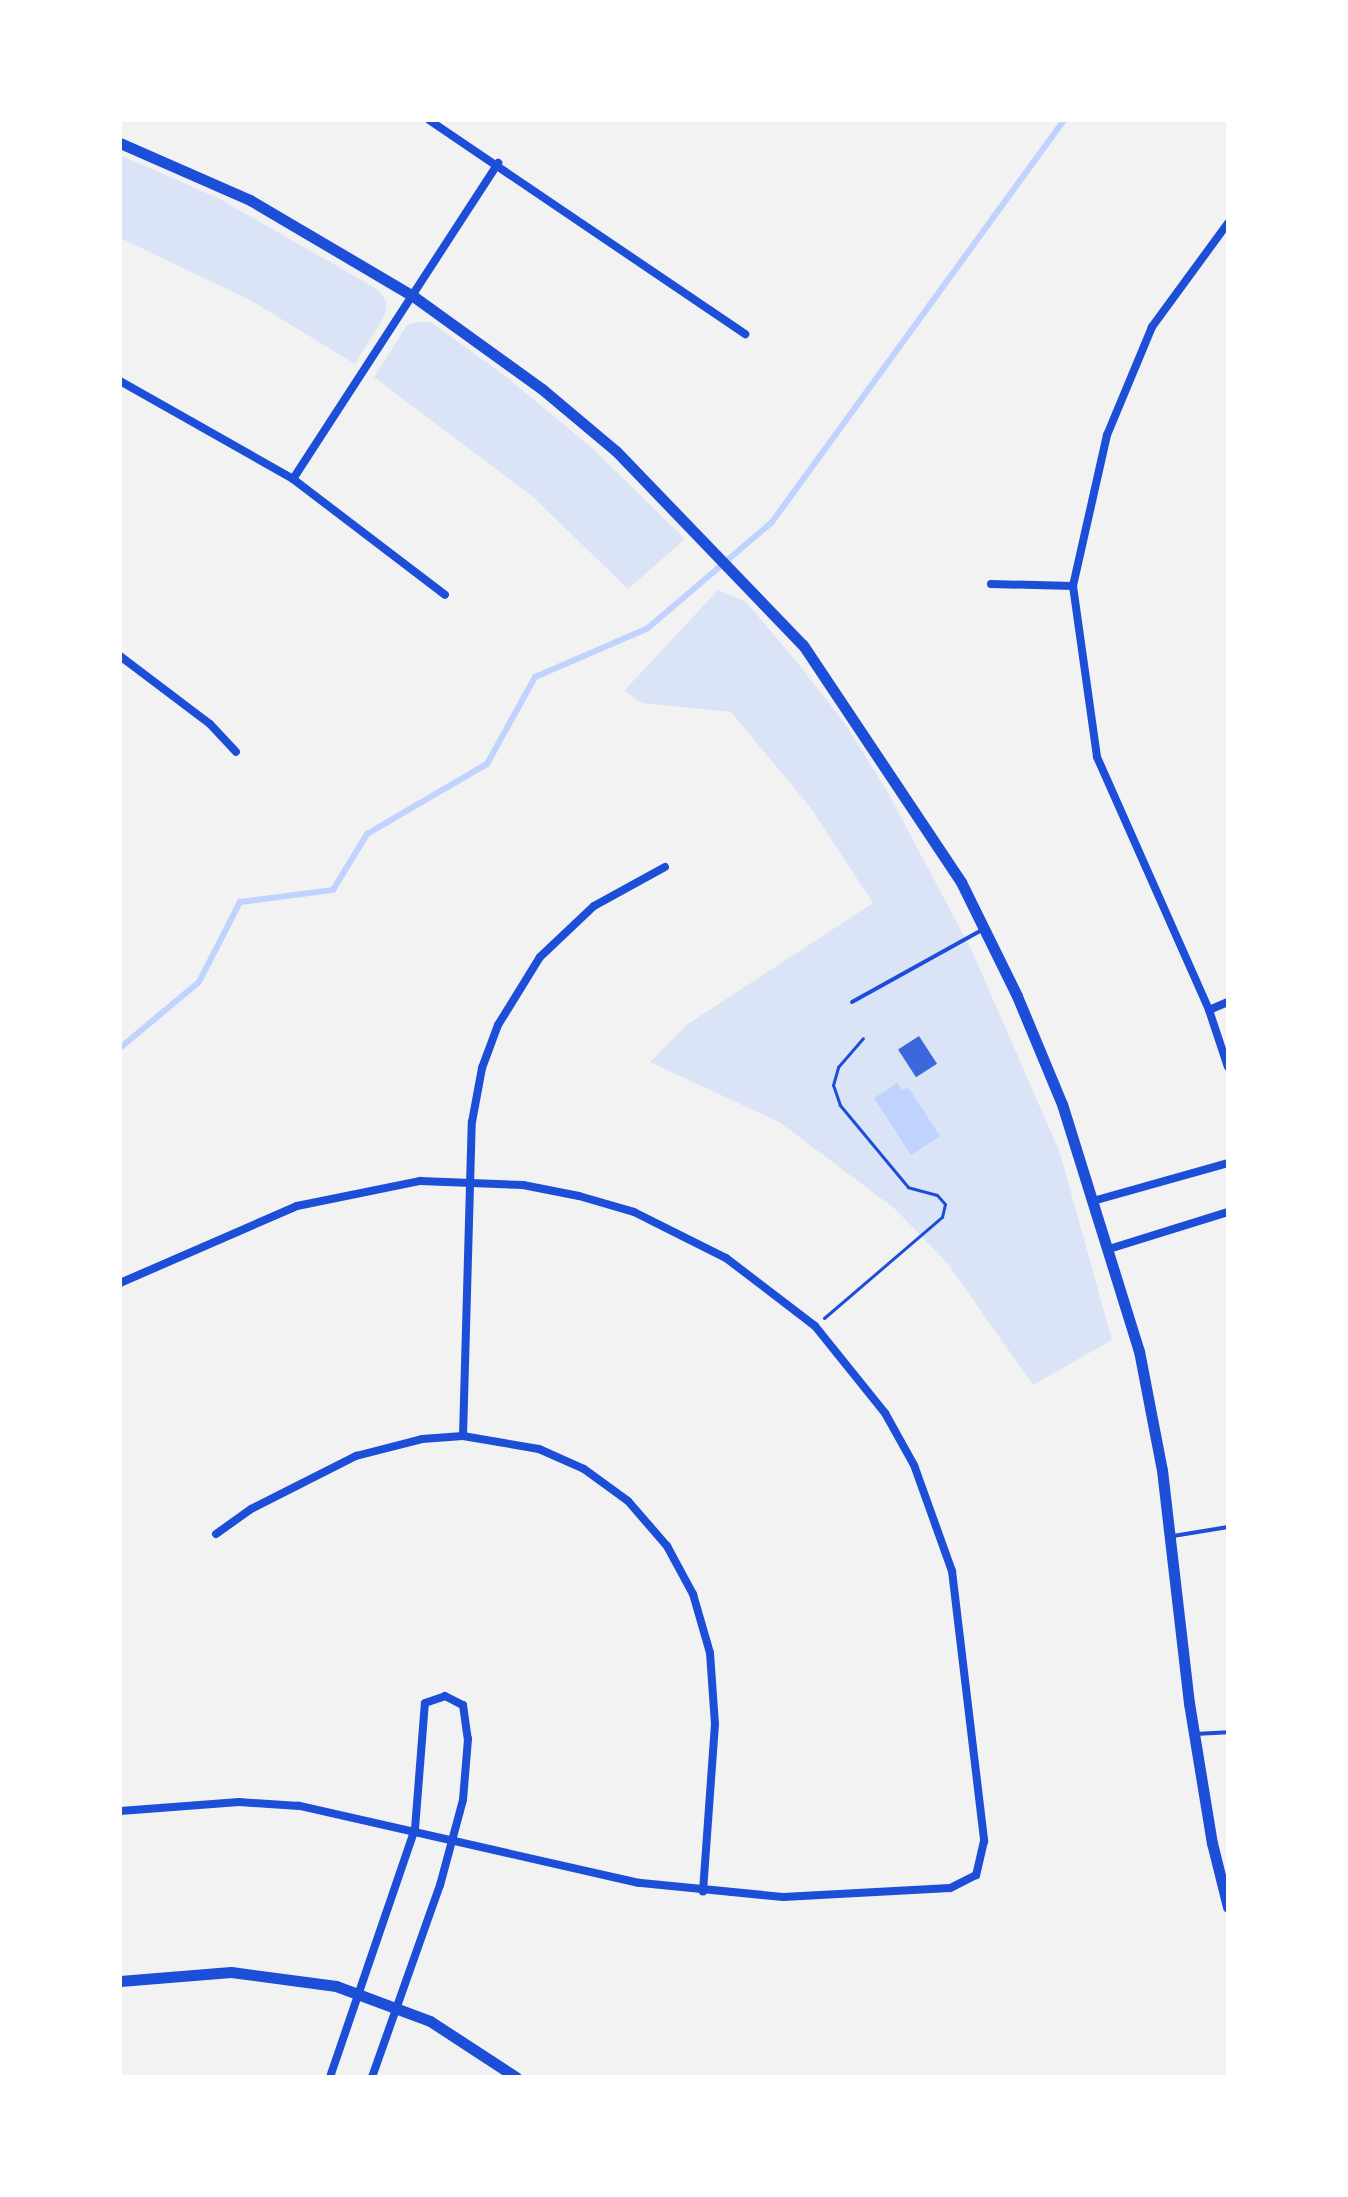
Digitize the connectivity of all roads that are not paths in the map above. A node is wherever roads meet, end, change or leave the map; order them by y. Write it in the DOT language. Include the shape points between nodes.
graph roads {
  1 [pos="429,120"];
  2 [pos="120,143"];
  3 [pos="498,163"];
  4 [pos="1228,223"];
  5 [pos="413,296"];
  6 [pos="745,334"];
  7 [pos="120,381"];
  8 [pos="293,479"];
  9 [pos="991,584"];
  10 [pos="1073,586"];
  11 [pos="445,595"];
  12 [pos="120,656"];
  13 [pos="236,752"];
  14 [pos="665,867"];
  15 [pos="984,929"];
  16 [pos="852,1002"];
  17 [pos="1228,1002"];
  18 [pos="1209,1010"];
  19 [pos="1228,1067"];
  20 [pos="1228,1163"];
  21 [pos="471,1182"];
  22 [pos="1093,1201"];
  23 [pos="1228,1212"];
  24 [pos="1109,1249"];
  25 [pos="120,1283"];
  26 [pos="463,1436"];
  27 [pos="1228,1527"];
  28 [pos="216,1534"];
  29 [pos="1170,1536"];
  30 [pos="1228,1732"];
  31 [pos="1194,1734"];
  32 [pos="120,1811"];
  33 [pos="415,1829"];
  34 [pos="454,1839"];
  35 [pos="703,1892"];
  36 [pos="1228,1907"];
  37 [pos="120,1981"];
  38 [pos="360,1992"];
  39 [pos="397,2005"];
  40 [pos="330,2077"];
  41 [pos="372,2077"];
  42 [pos="516,2077"];
  1 -- 3 [label="street"];
  2 -- 5 [label="street" via="250,200"];
  3 -- 5 [label="street"];
  3 -- 6 [label="street"];
  4 -- 10 [label="street" via="1152,327 1107,435"];
  5 -- 8 [label="street"];
  5 -- 15 [label="street" via="542,389 616,451 803,645 885,762 961,882"];
  7 -- 8 [label="street"];
  8 -- 11 [label="street"];
  9 -- 10 [label="street"];
  10 -- 18 [label="street" via="1097,757"];
  12 -- 13 [label="street" via="210,724"];
  14 -- 21 [label="street" via="594,906 540,957 516,991 482,1068 472,1122"];
  15 -- 16 [label="lane"];
  15 -- 22 [label="street" via="1062,1104"];
  17 -- 18 [label="street"];
  18 -- 19 [label="street"];
  20 -- 22 [label="street"];
  21 -- 25 [label="street" via="420,1181 297,1206"];
  21 -- 26 [label="street"];
  21 -- 35 [label="street" via="523,1185 634,1212 726,1258 815,1326 885,1413 914,1465 952,1571 984,1841 976,1875 950,1888 856,1896"];
  22 -- 24 [label="street"];
  23 -- 24 [label="street"];
  24 -- 29 [label="street" via="1139,1351"];
  26 -- 28 [label="street" via="422,1439 356,1456 251,1509"];
  26 -- 35 [label="street" via="539,1449 584,1469 628,1501 667,1546 693,1594 710,1653 715,1724"];
  27 -- 29 [label="lane"];
  29 -- 31 [label="street"];
  30 -- 31 [label="lane"];
  31 -- 36 [label="street"];
  32 -- 33 [label="street" via="254,1803 343,1813"];
  33 -- 34 [label="street"];
  33 -- 34 [label="street" via="425,1703 445,1696 463,1705 468,1739"];
  33 -- 38 [label="street"];
  34 -- 35 [label="street" via="548,1866"];
  34 -- 39 [label="street"];
  37 -- 38 [label="street" via="231,1972"];
  38 -- 39 [label="street"];
  38 -- 40 [label="street"];
  39 -- 41 [label="street"];
  39 -- 42 [label="street" via="488,2055"];
}
